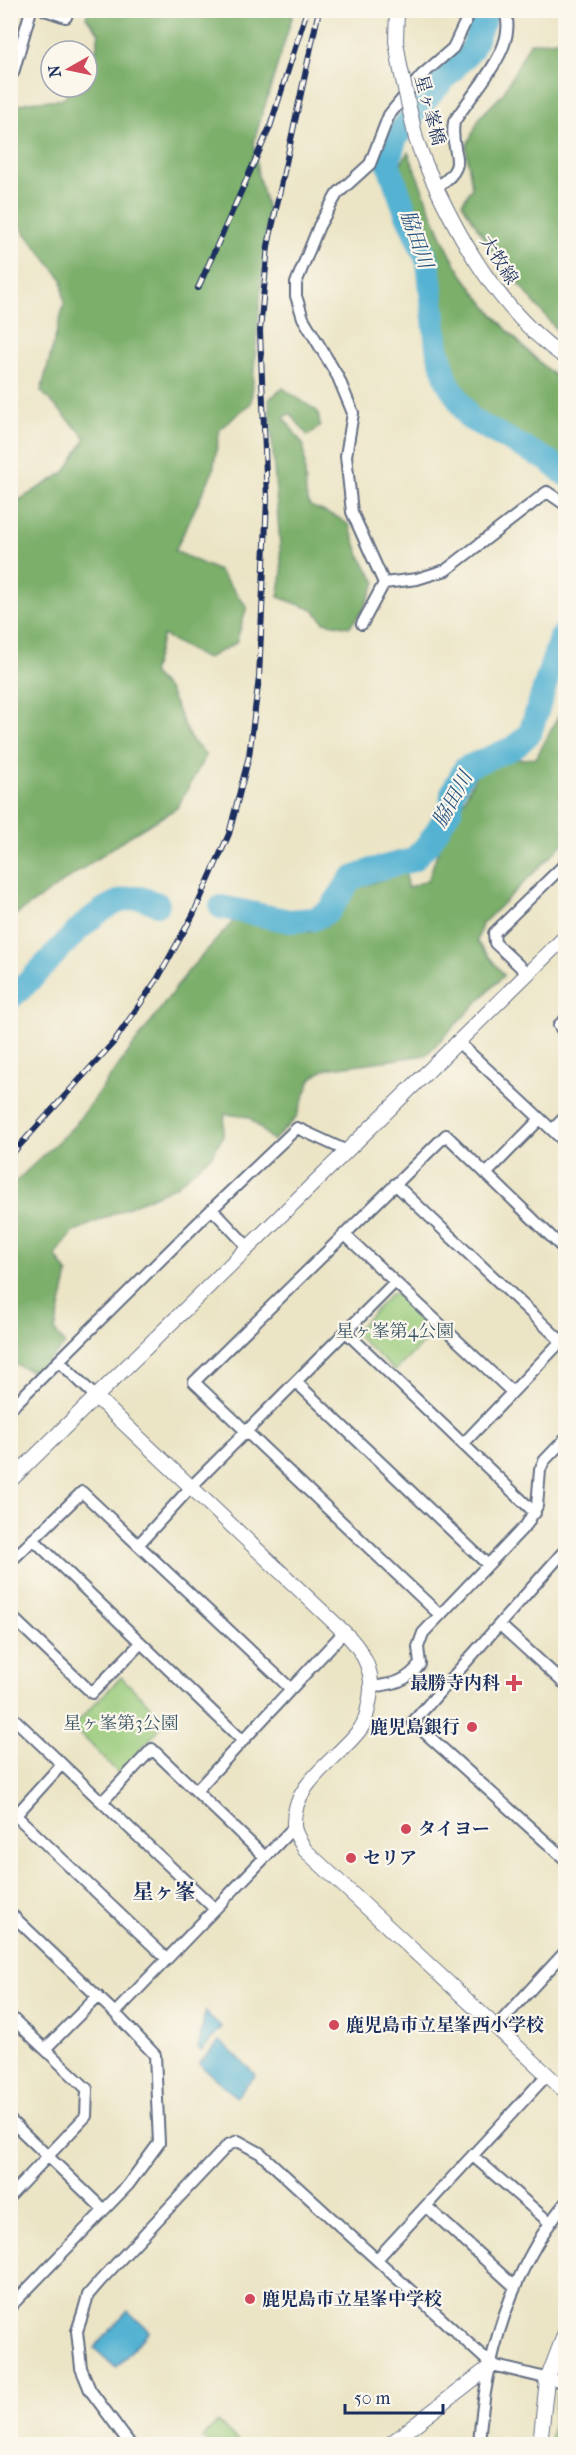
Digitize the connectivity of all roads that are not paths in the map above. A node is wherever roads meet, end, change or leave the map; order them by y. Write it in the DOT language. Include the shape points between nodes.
graph roads {
  1 [pos="31,10"];
  2 [pos="45,10"];
  3 [pos="68,10"];
  4 [pos="397,10"];
  5 [pos="471,10"];
  6 [pos="504,10"];
  7 [pos="13,73"];
  8 [pos="425,163"];
  9 [pos="436,188"];
  10 [pos="566,358"];
  11 [pos="566,505"];
  12 [pos="384,583"];
  13 [pos="362,624"];
  14 [pos="566,863"];
  15 [pos="566,936"];
  16 [pos="527,973"];
  17 [pos="566,1019"];
  18 [pos="566,1036"];
  19 [pos="457,1041"];
  20 [pos="566,1116"];
  21 [pos="540,1119"];
  22 [pos="552,1130"];
  23 [pos="566,1143"];
  24 [pos="347,1151"];
  25 [pos="486,1174"];
  26 [pos="395,1184"];
  27 [pos="212,1209"];
  28 [pos="344,1234"];
  29 [pos="248,1247"];
  30 [pos="566,1251"];
  31 [pos="395,1282"];
  32 [pos="345,1332"];
  33 [pos="563,1338"];
  34 [pos="59,1361"];
  35 [pos="296,1382"];
  36 [pos="512,1392"];
  37 [pos="96,1397"];
  38 [pos="10,1409"];
  39 [pos="246,1432"];
  40 [pos="566,1438"];
  41 [pos="463,1444"];
  42 [pos="10,1481"];
  43 [pos="191,1487"];
  44 [pos="535,1513"];
  45 [pos="33,1539"];
  46 [pos="138,1545"];
  47 [pos="566,1549"];
  48 [pos="10,1562"];
  49 [pos="488,1565"];
  50 [pos="10,1615"];
  51 [pos="440,1615"];
  52 [pos="500,1625"];
  53 [pos="344,1632"];
  54 [pos="141,1643"];
  55 [pos="566,1685"];
  56 [pos="372,1687"];
  57 [pos="291,1689"];
  58 [pos="10,1715"];
  59 [pos="243,1741"];
  60 [pos="62,1764"];
  61 [pos="196,1791"];
  62 [pos="102,1802"];
  63 [pos="13,1813"];
  64 [pos="294,1827"];
  65 [pos="265,1857"];
  66 [pos="566,1860"];
  67 [pos="215,1909"];
  68 [pos="10,1913"];
  69 [pos="566,1951"];
  70 [pos="167,1959"];
  71 [pos="98,1996"];
  72 [pos="116,2013"];
  73 [pos="10,2016"];
  74 [pos="496,2027"];
  75 [pos="45,2049"];
  76 [pos="547,2075"];
  77 [pos="566,2092"];
  78 [pos="10,2120"];
  79 [pos="48,2156"];
  80 [pos="473,2156"];
  81 [pos="10,2196"];
  82 [pos="566,2202"];
  83 [pos="426,2206"];
  84 [pos="104,2210"];
  85 [pos="549,2222"];
  86 [pos="377,2259"];
  87 [pos="515,2287"];
  88 [pos="10,2307"];
  89 [pos="566,2330"];
  90 [pos="492,2365"];
  91 [pos="547,2380"];
  92 [pos="566,2383"];
  93 [pos="130,2445"];
  94 [pos="390,2445"];
  95 [pos="479,2445"];
  96 [pos="540,2445"];
  1 -- 7 [label="street"];
  2 -- 3 [label="street" via="66,17"];
  4 -- 8 [label="street, 星ヶ峯橋, bridge" via="400,66"];
  5 -- 12 [label="street" via="453,48 422,75 389,115 369,164 337,194 296,283 303,318 353,413 346,456 352,512"];
  6 -- 9 [label="street" via="510,25 503,51 454,122 452,134 458,164 453,177"];
  8 -- 9 [label="street, 大牧線"];
  9 -- 10 [label="street, 大牧線" via="472,255 504,301 533,333"];
  11 -- 12 [label="street" via="547,492 446,570"];
  12 -- 13 [label="street"];
  14 -- 16 [label="street" via="494,933 495,943"];
  15 -- 16 [label="street"];
  16 -- 19 [label="street"];
  17 -- 18 [label="street" via="559,1025"];
  19 -- 21 [label="street"];
  19 -- 24 [label="street"];
  20 -- 22 [label="street"];
  21 -- 22 [label="street"];
  21 -- 25 [label="street"];
  22 -- 23 [label="street"];
  24 -- 27 [label="street" via="297,1128"];
  24 -- 29 [label="street"];
  25 -- 26 [label="street" via="446,1135"];
  25 -- 30 [label="street"];
  26 -- 28 [label="street"];
  26 -- 33 [label="street"];
  27 -- 29 [label="street"];
  27 -- 34 [label="street"];
  28 -- 31 [label="street"];
  28 -- 39 [label="street" via="194,1382"];
  29 -- 37 [label="street"];
  31 -- 32 [label="street"];
  31 -- 36 [label="street"];
  32 -- 35 [label="street"];
  32 -- 41 [label="street"];
  33 -- 36 [label="street"];
  34 -- 37 [label="street"];
  34 -- 38 [label="street"];
  35 -- 39 [label="street"];
  35 -- 49 [label="street"];
  36 -- 41 [label="street"];
  37 -- 42 [label="street"];
  37 -- 43 [label="street"];
  39 -- 43 [label="street"];
  39 -- 51 [label="street"];
  40 -- 44 [label="street" via="540,1470"];
  41 -- 44 [label="street"];
  43 -- 46 [label="street"];
  43 -- 53 [label="street"];
  44 -- 49 [label="street"];
  45 -- 46 [label="street" via="82,1492"];
  45 -- 48 [label="street"];
  45 -- 54 [label="street"];
  46 -- 57 [label="street"];
  47 -- 52 [label="street"];
  49 -- 51 [label="street"];
  50 -- 54 [label="street" via="92,1693"];
  51 -- 56 [label="street" via="419,1639 420,1664 408,1678"];
  52 -- 55 [label="street"];
  52 -- 66 [label="street" via="413,1722"];
  53 -- 56 [label="street" via="364,1657"];
  53 -- 57 [label="street"];
  54 -- 59 [label="street"];
  56 -- 64 [label="street" via="362,1727 300,1796"];
  57 -- 59 [label="street"];
  58 -- 60 [label="street"];
  59 -- 61 [label="street"];
  60 -- 62 [label="street"];
  60 -- 63 [label="street"];
  61 -- 62 [label="street" via="152,1749"];
  61 -- 65 [label="street"];
  62 -- 67 [label="street"];
  63 -- 70 [label="street"];
  64 -- 65 [label="street"];
  64 -- 74 [label="street" via="305,1850"];
  65 -- 67 [label="street"];
  67 -- 70 [label="street"];
  68 -- 71 [label="street"];
  69 -- 74 [label="street"];
  70 -- 72 [label="street"];
  71 -- 72 [label="street"];
  71 -- 75 [label="street"];
  72 -- 84 [label="street" via="155,2055 159,2143"];
  73 -- 75 [label="street"];
  74 -- 76 [label="street"];
  75 -- 79 [label="street" via="87,2089 86,2116"];
  76 -- 77 [label="street"];
  76 -- 80 [label="street"];
  78 -- 79 [label="street"];
  79 -- 81 [label="street"];
  79 -- 84 [label="street"];
  80 -- 83 [label="street"];
  80 -- 85 [label="street"];
  82 -- 85 [label="street"];
  83 -- 86 [label="street"];
  83 -- 87 [label="street"];
  84 -- 88 [label="street"];
  85 -- 87 [label="street"];
  86 -- 90 [label="street"];
  86 -- 93 [label="street" via="260,2153 237,2141 228,2145 100,2281 88,2295 82,2313 77,2331 81,2368 90,2390"];
  87 -- 90 [label="street" via="499,2330"];
  89 -- 91 [label="street"];
  90 -- 91 [label="street"];
  90 -- 94 [label="street"];
  90 -- 95 [label="street"];
  91 -- 92 [label="street"];
  91 -- 96 [label="street"];
}
